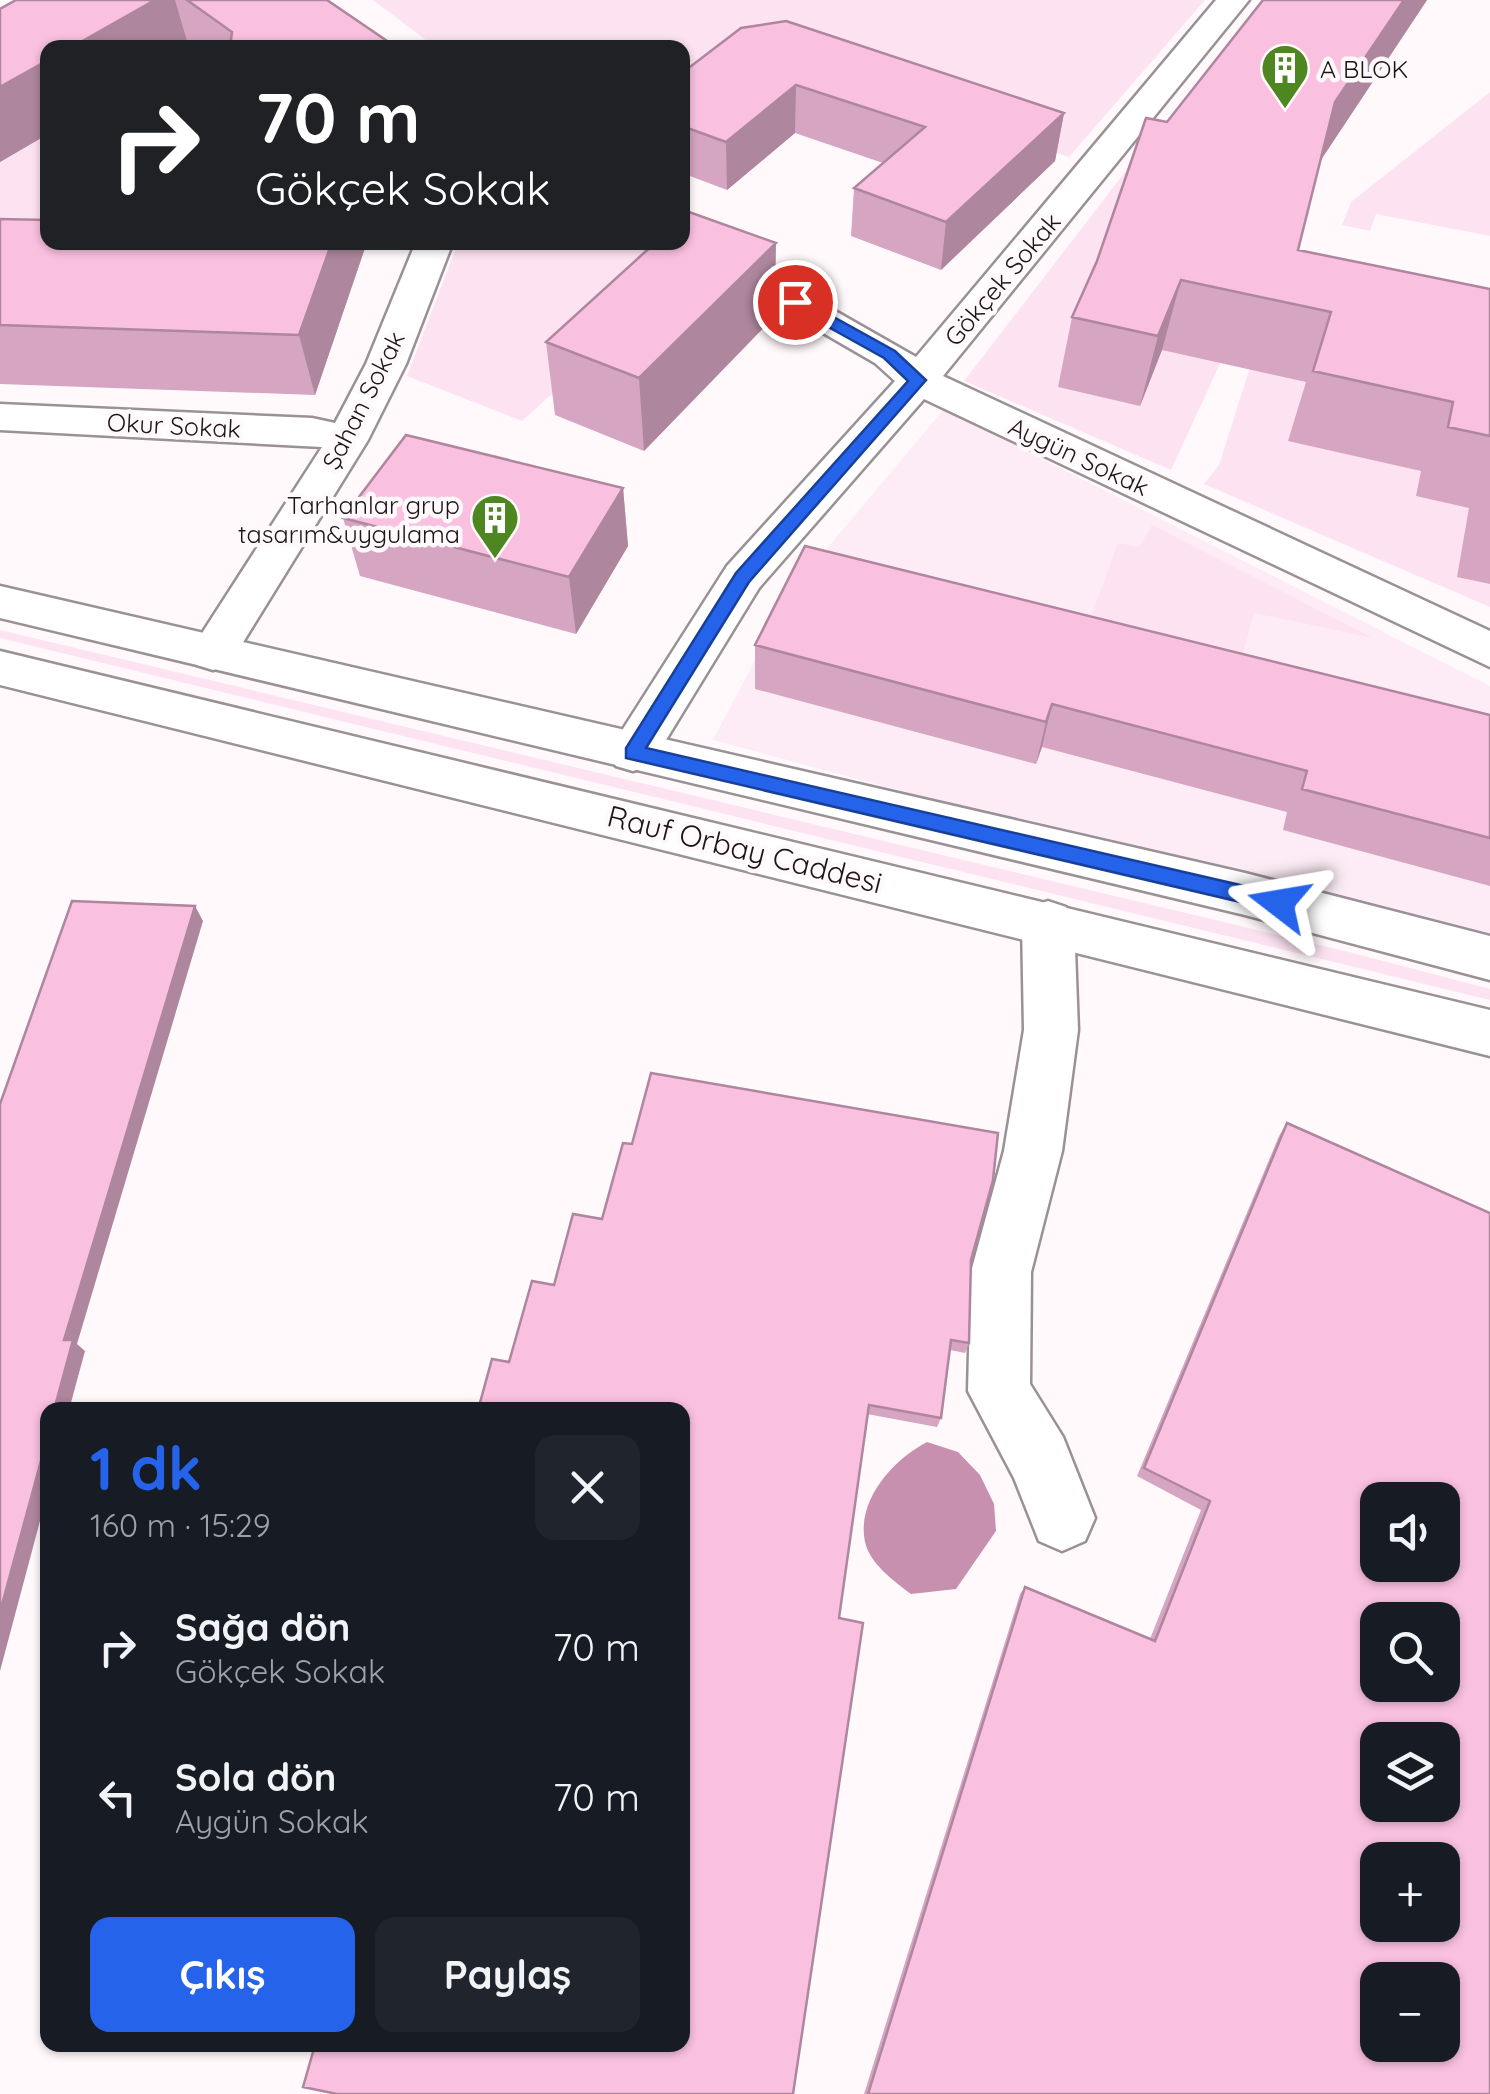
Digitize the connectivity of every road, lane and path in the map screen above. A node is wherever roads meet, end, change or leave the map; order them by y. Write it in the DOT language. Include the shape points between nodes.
graph roads {
  1 [pos="1233,0"];
  2 [pos="690,243"];
  3 [pos="432,250"];
  4 [pos="918,380"];
  5 [pos="0,417"];
  6 [pos="347,440"];
  7 [pos="0,602"];
  8 [pos="1490,650"];
  9 [pos="213,652"];
  10 [pos="0,668"];
  11 [pos="633,753"];
  12 [pos="1048,922"];
  13 [pos="1490,958"];
  14 [pos="1490,1033"];
  15 [pos="1062,1518"];
  1 -- 4 [label="street, Gökçek Sokak"];
  2 -- 4 [label="street, Aygün Sokak" via="890,354"];
  3 -- 6 [label="street, Şahan Sokak"];
  4 -- 8 [label="street, Aygün Sokak"];
  4 -- 11 [label="street, Gökçek Sokak" via="743,577"];
  5 -- 6 [label="street, Okur Sokak" via="312,431"];
  6 -- 9 [label="street, Şahan Sokak"];
  7 -- 9 [label="street"];
  9 -- 11 [label="street"];
  10 -- 12 [label="street, Rauf Orbay Caddesi"];
  11 -- 13 [label="street" via="1244,894"];
  12 -- 14 [label="street, Rauf Orbay Caddesi"];
  12 -- 15 [label="street" via="1051,1030 1034,1151 1000,1272 999,1391 1040,1460"];
}
